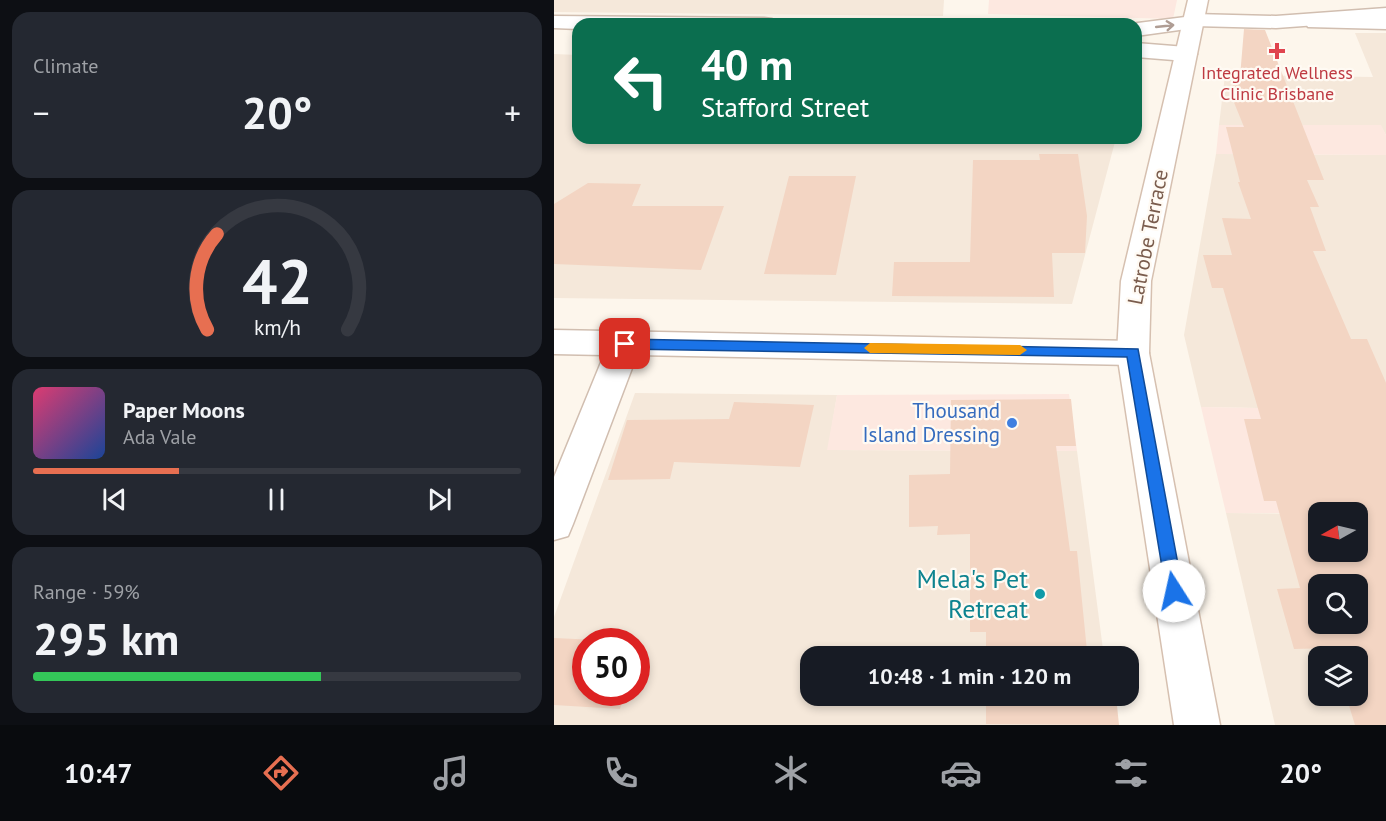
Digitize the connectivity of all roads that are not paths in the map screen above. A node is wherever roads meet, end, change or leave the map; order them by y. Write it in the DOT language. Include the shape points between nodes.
graph roads {
  1 [pos="1196,11"];
  2 [pos="1386,13"];
  3 [pos="554,22"];
  4 [pos="572,22"];
  5 [pos="1296,22"];
  6 [pos="1386,23"];
  7 [pos="1142,26"];
  8 [pos="1142,50"];
  9 [pos="1186,54"];
  10 [pos="554,342"];
  11 [pos="625,344"];
  12 [pos="1133,353"];
  13 [pos="554,524"];
  14 [pos="1197,725"];
  1 -- 2 [label="street"];
  1 -- 5 [label="street" via="1241,22"];
  7 -- 1 [label="street, one-way"];
  1 -- 9 [label="street, Latrobe Terrace"];
  2 -- 5 [label="street"];
  3 -- 4 [label="street"];
  5 -- 6 [label="street"];
  8 -- 9 [label="street"];
  9 -- 12 [label="street, Latrobe Terrace" via="1136,281"];
  10 -- 11 [label="street"];
  11 -- 12 [label="street"];
  11 -- 13 [label="street"];
  12 -- 14 [label="street, Latrobe Terrace"];
}
